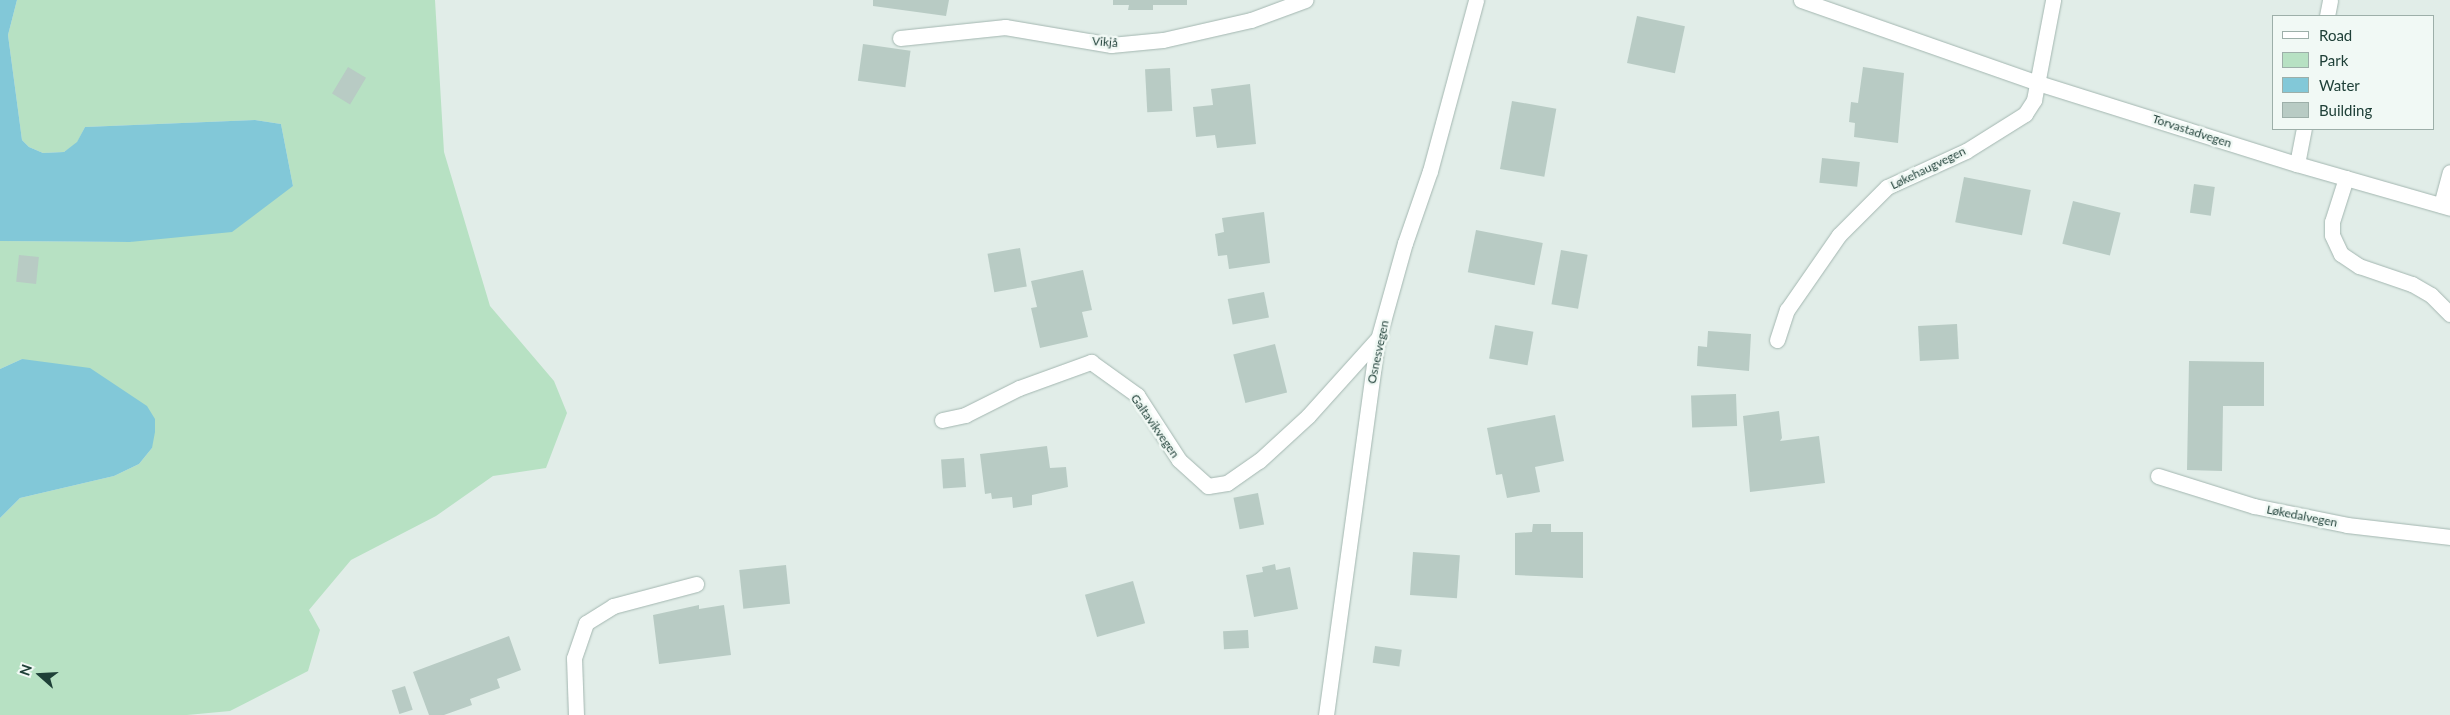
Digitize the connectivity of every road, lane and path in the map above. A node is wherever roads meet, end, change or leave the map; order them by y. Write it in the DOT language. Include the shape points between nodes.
graph roads {
  1 [pos="1305,0"];
  2 [pos="1476,0"];
  3 [pos="1801,0"];
  4 [pos="2053,0"];
  5 [pos="2330,0"];
  6 [pos="2327,15"];
  7 [pos="900,38"];
  8 [pos="2038,82"];
  9 [pos="2304,130"];
  10 [pos="2297,164"];
  11 [pos="2450,172"];
  12 [pos="2346,178"];
  13 [pos="2446,207"];
  14 [pos="2450,314"];
  15 [pos="1380,336"];
  16 [pos="1777,340"];
  17 [pos="942,420"];
  18 [pos="2158,476"];
  19 [pos="2450,537"];
  20 [pos="696,584"];
  21 [pos="576,715"];
  22 [pos="1326,715"];
  1 -- 7 [label="street, Vikjå" via="1251,20 1163,40 1111,45 1005,27"];
  2 -- 15 [label="street, Osnesvegen" via="1436,152 1405,243"];
  3 -- 8 [label="street, Torvastadvegen"];
  4 -- 8 [label="street" via="2040,56"];
  5 -- 6 [label="street"];
  8 -- 10 [label="street, Torvastadvegen"];
  8 -- 16 [label="street, Løkehaugvegen" via="2034,100 2026,114 1966,150 1887,187 1859,213 1787,310"];
  9 -- 10 [label="street"];
  10 -- 12 [label="street, Torvastadvegen"];
  11 -- 13 [label="street"];
  12 -- 13 [label="street, Torvastadvegen"];
  12 -- 14 [label="street" via="2332,222 2332,235 2340,254 2359,266 2412,284 2431,295"];
  15 -- 17 [label="street, Galtavikvegen" via="1308,416 1259,461 1227,483 1208,486 1179,460 1137,395 1091,362 1019,388 965,415"];
  15 -- 22 [label="street, Osnesvegen" via="1367,406"];
  18 -- 19 [label="street, Løkedalvegen" via="2254,506 2347,525"];
  20 -- 21 [label="street" via="613,606 586,623 574,658"];
}
